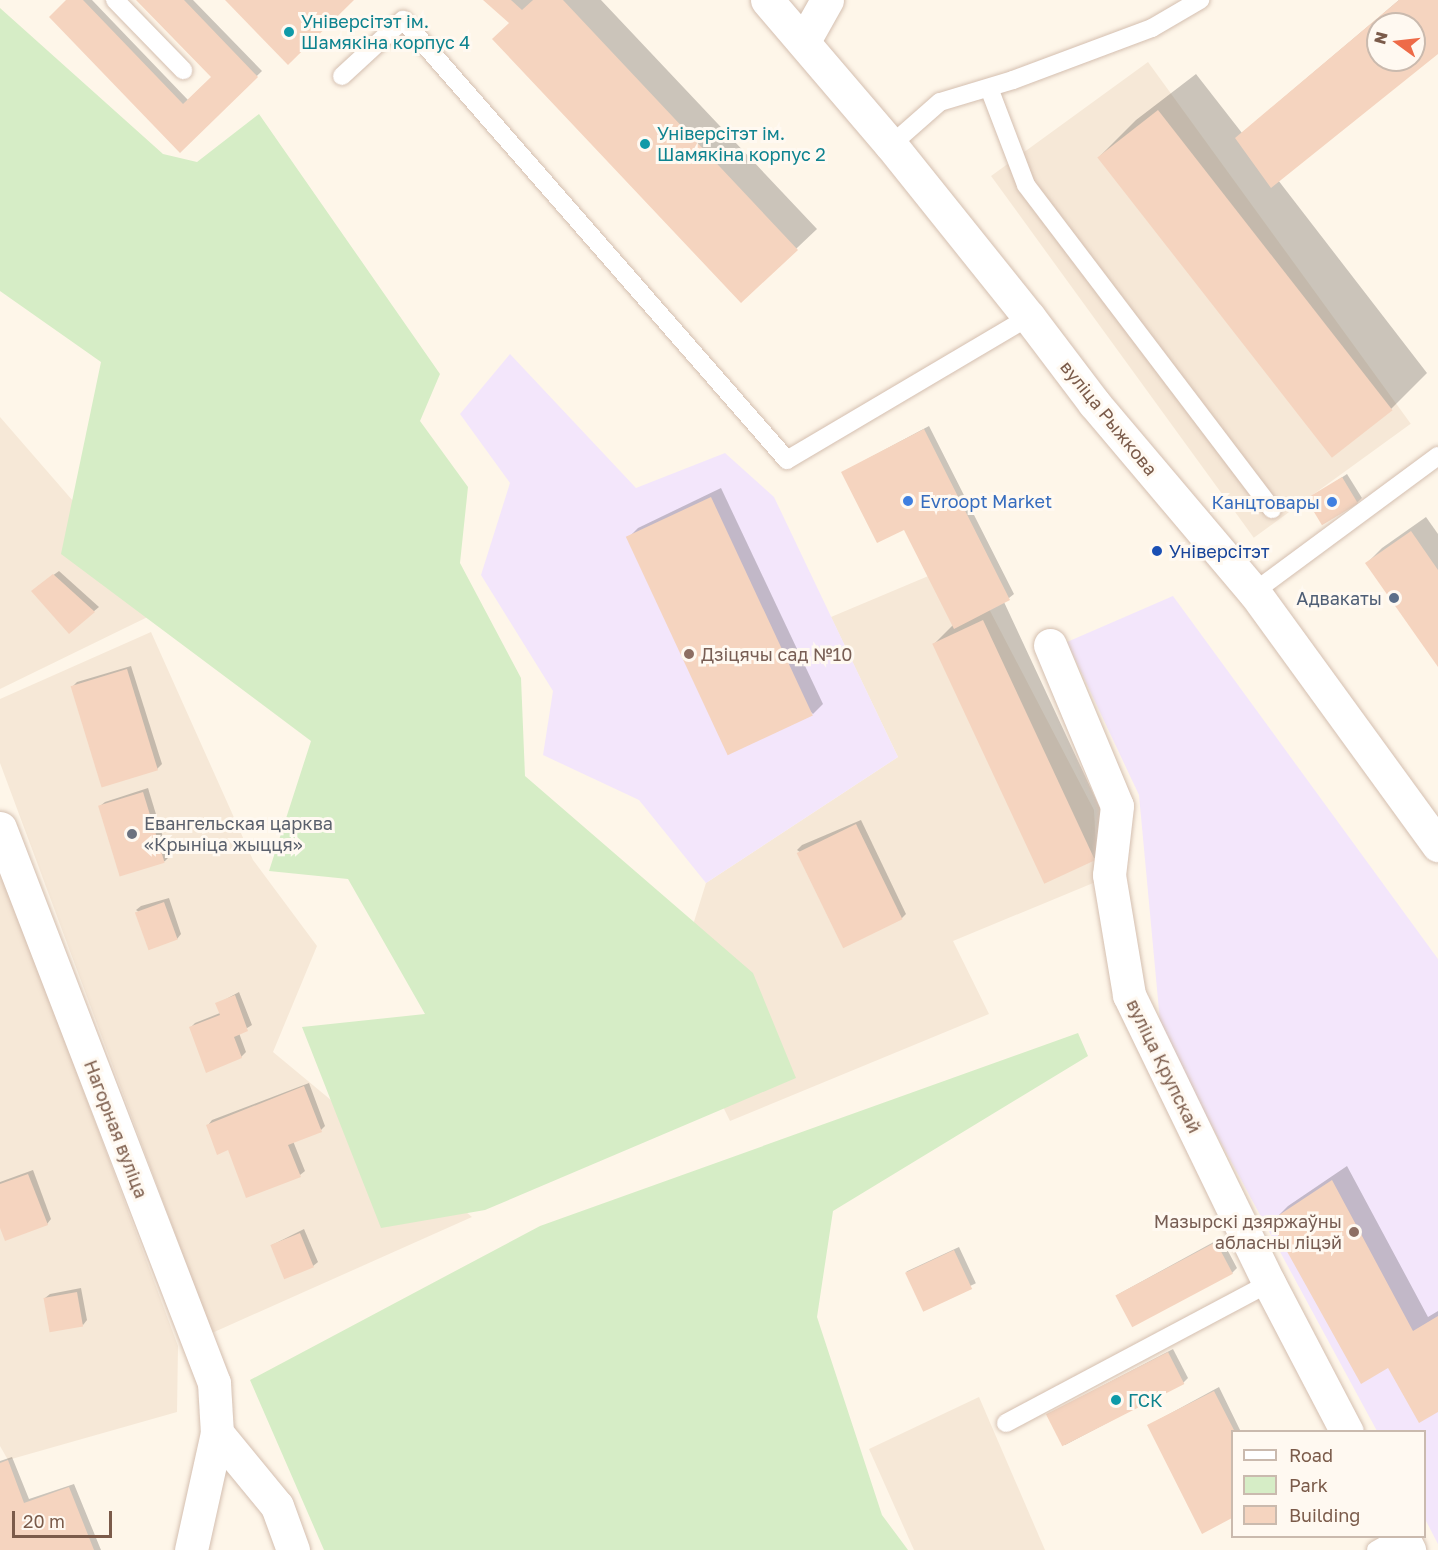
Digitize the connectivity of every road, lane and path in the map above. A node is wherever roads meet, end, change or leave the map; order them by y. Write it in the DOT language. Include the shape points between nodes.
graph roads {
  1 [pos="115,0"];
  2 [pos="768,0"];
  3 [pos="827,0"];
  4 [pos="1200,0"];
  5 [pos="804,41"];
  6 [pos="183,70"];
  7 [pos="342,76"];
  8 [pos="989,88"];
  9 [pos="891,145"];
  10 [pos="1029,317"];
  11 [pos="1438,456"];
  12 [pos="1272,508"];
  13 [pos="1254,592"];
  14 [pos="1050,645"];
  15 [pos="0,828"];
  16 [pos="1438,845"];
  17 [pos="1269,1283"];
  18 [pos="1006,1423"];
  19 [pos="1346,1430"];
  20 [pos="217,1433"];
  21 [pos="1397,1538"];
  22 [pos="191,1550"];
  23 [pos="293,1550"];
  24 [pos="1376,1550"];
  1 -- 6 [label="lane"];
  2 -- 5 [label="street, вуліца Рыжкова"];
  3 -- 5 [label="street"];
  4 -- 8 [label="lane" via="1152,28"];
  5 -- 9 [label="street, вуліца Рыжкова"];
  7 -- 10 [label="lane" via="403,20 787,460"];
  8 -- 9 [label="lane" via="940,102"];
  8 -- 12 [label="lane" via="1026,185"];
  9 -- 10 [label="street, вуліца Рыжкова"];
  10 -- 13 [label="street, вуліца Рыжкова" via="1094,403"];
  11 -- 13 [label="lane"];
  13 -- 16 [label="street, вуліца Рыжкова"];
  14 -- 17 [label="street, вуліца Крупскай" via="1117,806 1109,875 1130,995"];
  15 -- 20 [label="street, Нагорная вуліца" via="214,1383"];
  17 -- 18 [label="lane"];
  17 -- 19 [label="street, вуліца Крупскай"];
  20 -- 22 [label="street, Нагорная вуліца"];
  20 -- 23 [label="street" via="277,1506"];
  21 -- 24 [label="lane"];
}
